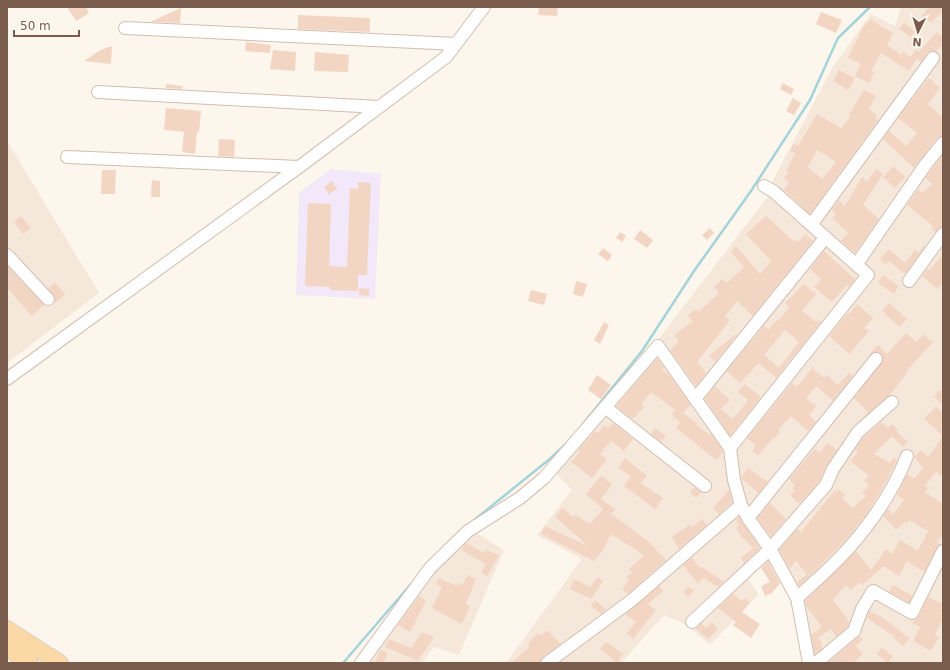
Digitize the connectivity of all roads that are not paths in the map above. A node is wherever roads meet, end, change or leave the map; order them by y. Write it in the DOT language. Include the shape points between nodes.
graph roads {
  1 [pos="484,7"];
  2 [pos="126,28"];
  3 [pos="456,44"];
  4 [pos="933,58"];
  5 [pos="98,92"];
  6 [pos="379,108"];
  7 [pos="943,143"];
  8 [pos="67,157"];
  9 [pos="299,167"];
  10 [pos="764,186"];
  11 [pos="811,225"];
  12 [pos="943,234"];
  13 [pos="825,238"];
  14 [pos="7,256"];
  15 [pos="856,265"];
  16 [pos="909,281"];
  17 [pos="48,299"];
  18 [pos="876,359"];
  19 [pos="7,379"];
  20 [pos="695,400"];
  21 [pos="892,402"];
  22 [pos="605,407"];
  23 [pos="730,448"];
  24 [pos="907,456"];
  25 [pos="705,486"];
  26 [pos="741,505"];
  27 [pos="748,518"];
  28 [pos="770,549"];
  29 [pos="943,551"];
  30 [pos="797,598"];
  31 [pos="692,622"];
  32 [pos="7,629"];
  33 [pos="7,648"];
  34 [pos="30,663"];
  35 [pos="60,663"];
  36 [pos="361,663"];
  37 [pos="547,663"];
  38 [pos="809,663"];
  39 [pos="816,663"];
  1 -- 3 [label="street"];
  2 -- 3 [label="street"];
  3 -- 6 [label="street" via="446,57"];
  4 -- 11 [label="street"];
  5 -- 6 [label="street"];
  6 -- 9 [label="street"];
  7 -- 15 [label="street"];
  8 -- 9 [label="street"];
  9 -- 19 [label="street"];
  10 -- 11 [label="street"];
  11 -- 13 [label="street"];
  12 -- 16 [label="street"];
  13 -- 15 [label="street"];
  13 -- 20 [label="street"];
  14 -- 17 [label="street"];
  15 -- 23 [label="street" via="868,275"];
  18 -- 27 [label="street"];
  20 -- 22 [label="street" via="658,346"];
  20 -- 23 [label="street"];
  21 -- 28 [label="street" via="858,432 833,469 826,485"];
  22 -- 25 [label="street"];
  22 -- 36 [label="street" via="544,478 520,498 468,531 430,568"];
  23 -- 26 [label="street" via="734,480"];
  24 -- 30 [label="street" via="885,500 848,549"];
  26 -- 27 [label="street"];
  26 -- 37 [label="street" via="632,600"];
  27 -- 28 [label="street"];
  28 -- 30 [label="street"];
  28 -- 31 [label="street"];
  29 -- 39 [label="street" via="912,613 873,591 862,609 854,631"];
  30 -- 38 [label="street"];
  32 -- 35 [label="main road"];
  33 -- 34 [label="main road"];
}
